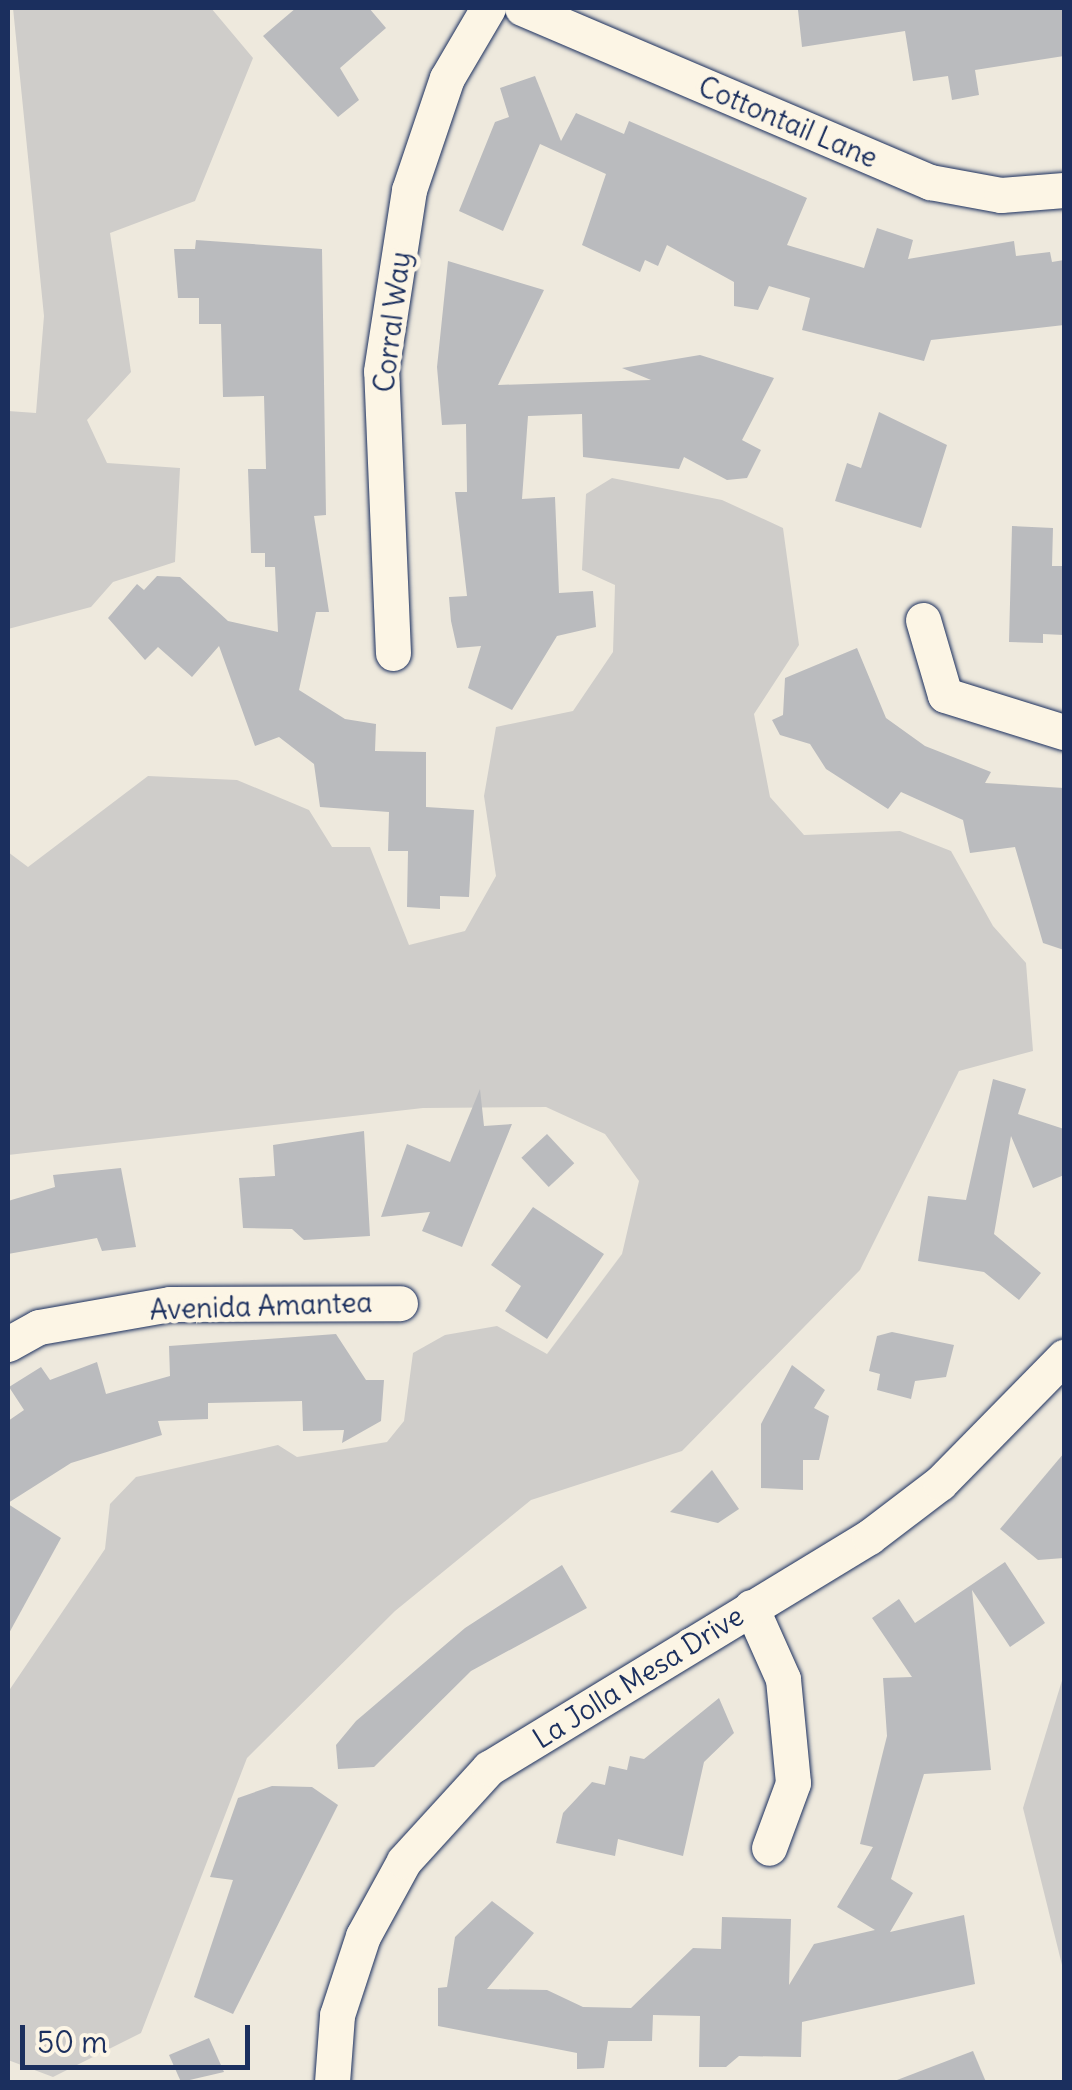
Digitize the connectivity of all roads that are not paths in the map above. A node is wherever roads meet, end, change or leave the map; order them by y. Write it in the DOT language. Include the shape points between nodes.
graph roads {
  1 [pos="488,8"];
  2 [pos="522,8"];
  3 [pos="1064,190"];
  4 [pos="923,620"];
  5 [pos="393,653"];
  6 [pos="1064,732"];
  7 [pos="400,1303"];
  8 [pos="8,1344"];
  9 [pos="1064,1356"];
  10 [pos="751,1607"];
  11 [pos="770,1848"];
  12 [pos="332,2082"];
  1 -- 5 [label="street, Corral Way" via="447,78 409,190 381,371"];
  2 -- 3 [label="street, Cottontail Lane" via="930,182 1001,195"];
  4 -- 6 [label="street" via="945,694"];
  7 -- 8 [label="street, Avenida Amantea" via="170,1304 40,1326"];
  9 -- 10 [label="street, La Jolla Mesa Drive" via="940,1483"];
  10 -- 11 [label="street" via="783,1679 793,1783"];
  10 -- 12 [label="street, La Jolla Mesa Drive" via="489,1768 404,1862 363,1936 337,2014"];
}
